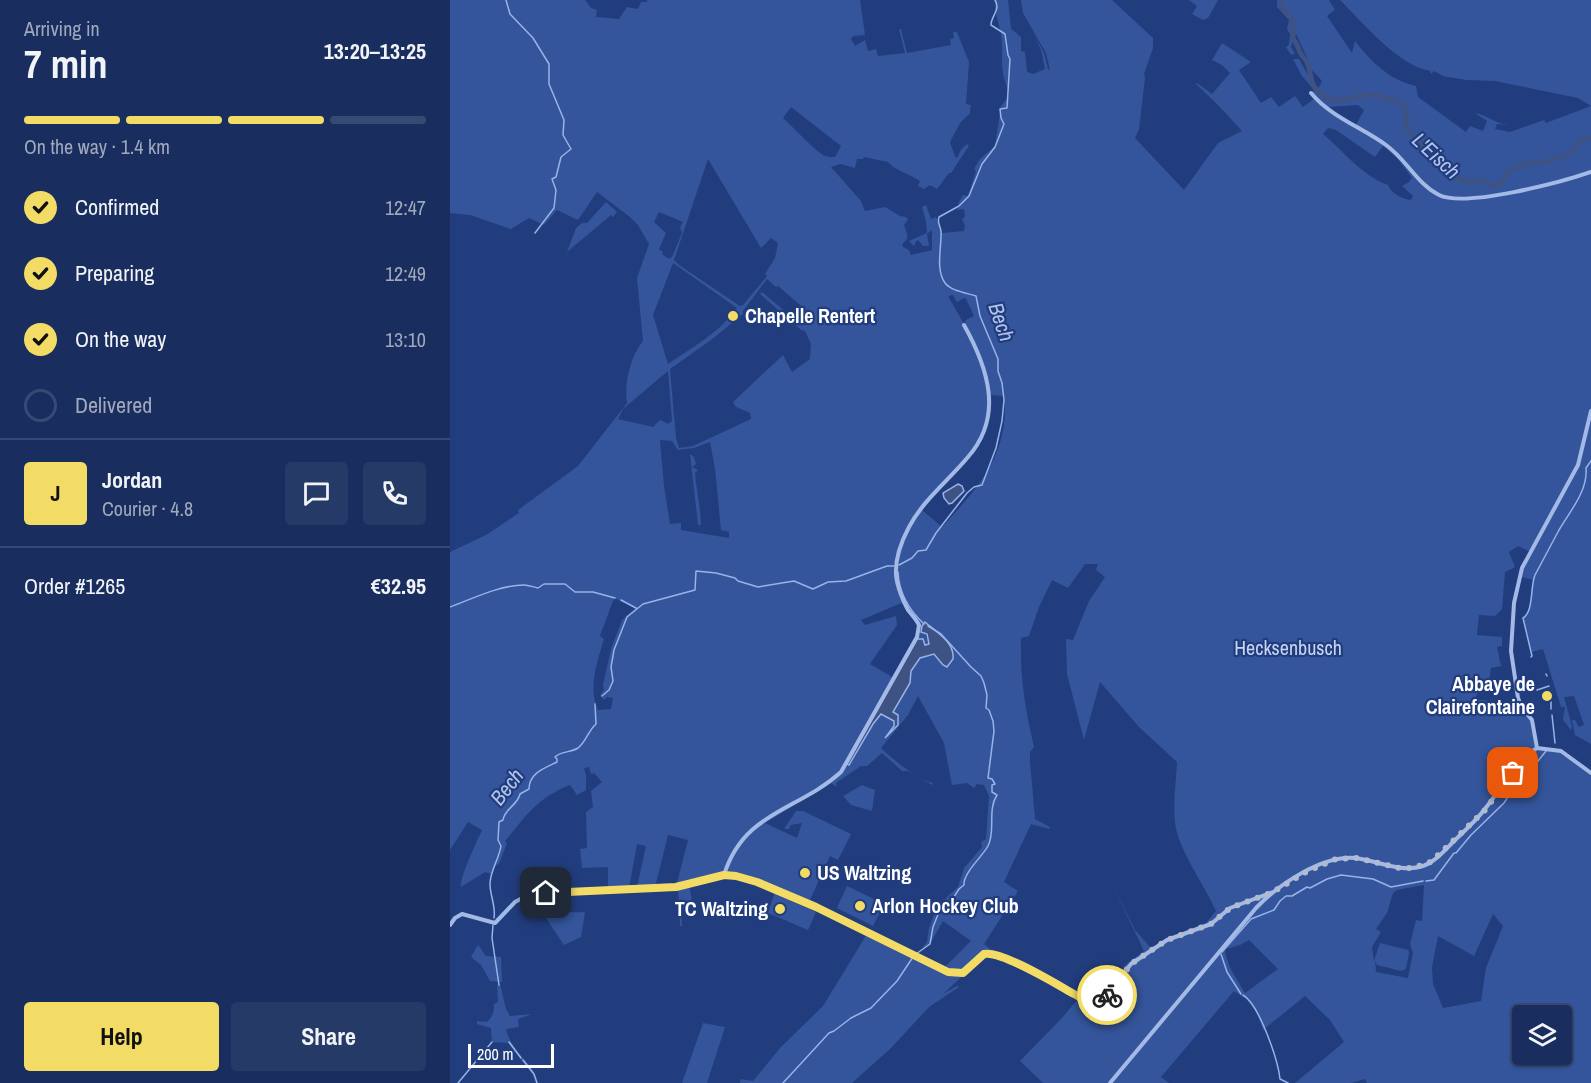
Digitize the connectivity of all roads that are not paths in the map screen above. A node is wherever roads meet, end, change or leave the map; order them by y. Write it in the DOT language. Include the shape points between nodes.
graph roads {
  1 [pos="1311,93"];
  2 [pos="1591,172"];
  3 [pos="964,325"];
  4 [pos="1591,411"];
  5 [pos="1538,748"];
  6 [pos="1591,773"];
  7 [pos="724,875"];
  8 [pos="1273,892"];
  9 [pos="450,926"];
  10 [pos="1110,1083"];
  1 -- 2 [label="street" via="1339,117 1394,151 1438,195 1451,199 1468,200"];
  3 -- 7 [label="street" via="983,369 990,414 968,457 920,508 899,552 897,581 904,602 919,625 917,637 841,772 762,820 733,853"];
  4 -- 5 [label="street" via="1578,465 1522,568 1514,603 1511,651 1518,698 1532,720"];
  5 -- 6 [label="street" via="1561,751"];
  5 -- 8 [label="street" via="1485,810 1431,862 1399,868 1358,858 1336,859"];
  7 -- 8 [label="street" via="757,882 816,907 948,972 963,973 984,954 995,954 1094,1004 1104,999 1131,964 1167,940 1211,924 1230,908"];
  7 -- 9 [label="street" via="676,887 533,892 515,902 495,923 462,914"];
  8 -- 10 [label="street"];
}
